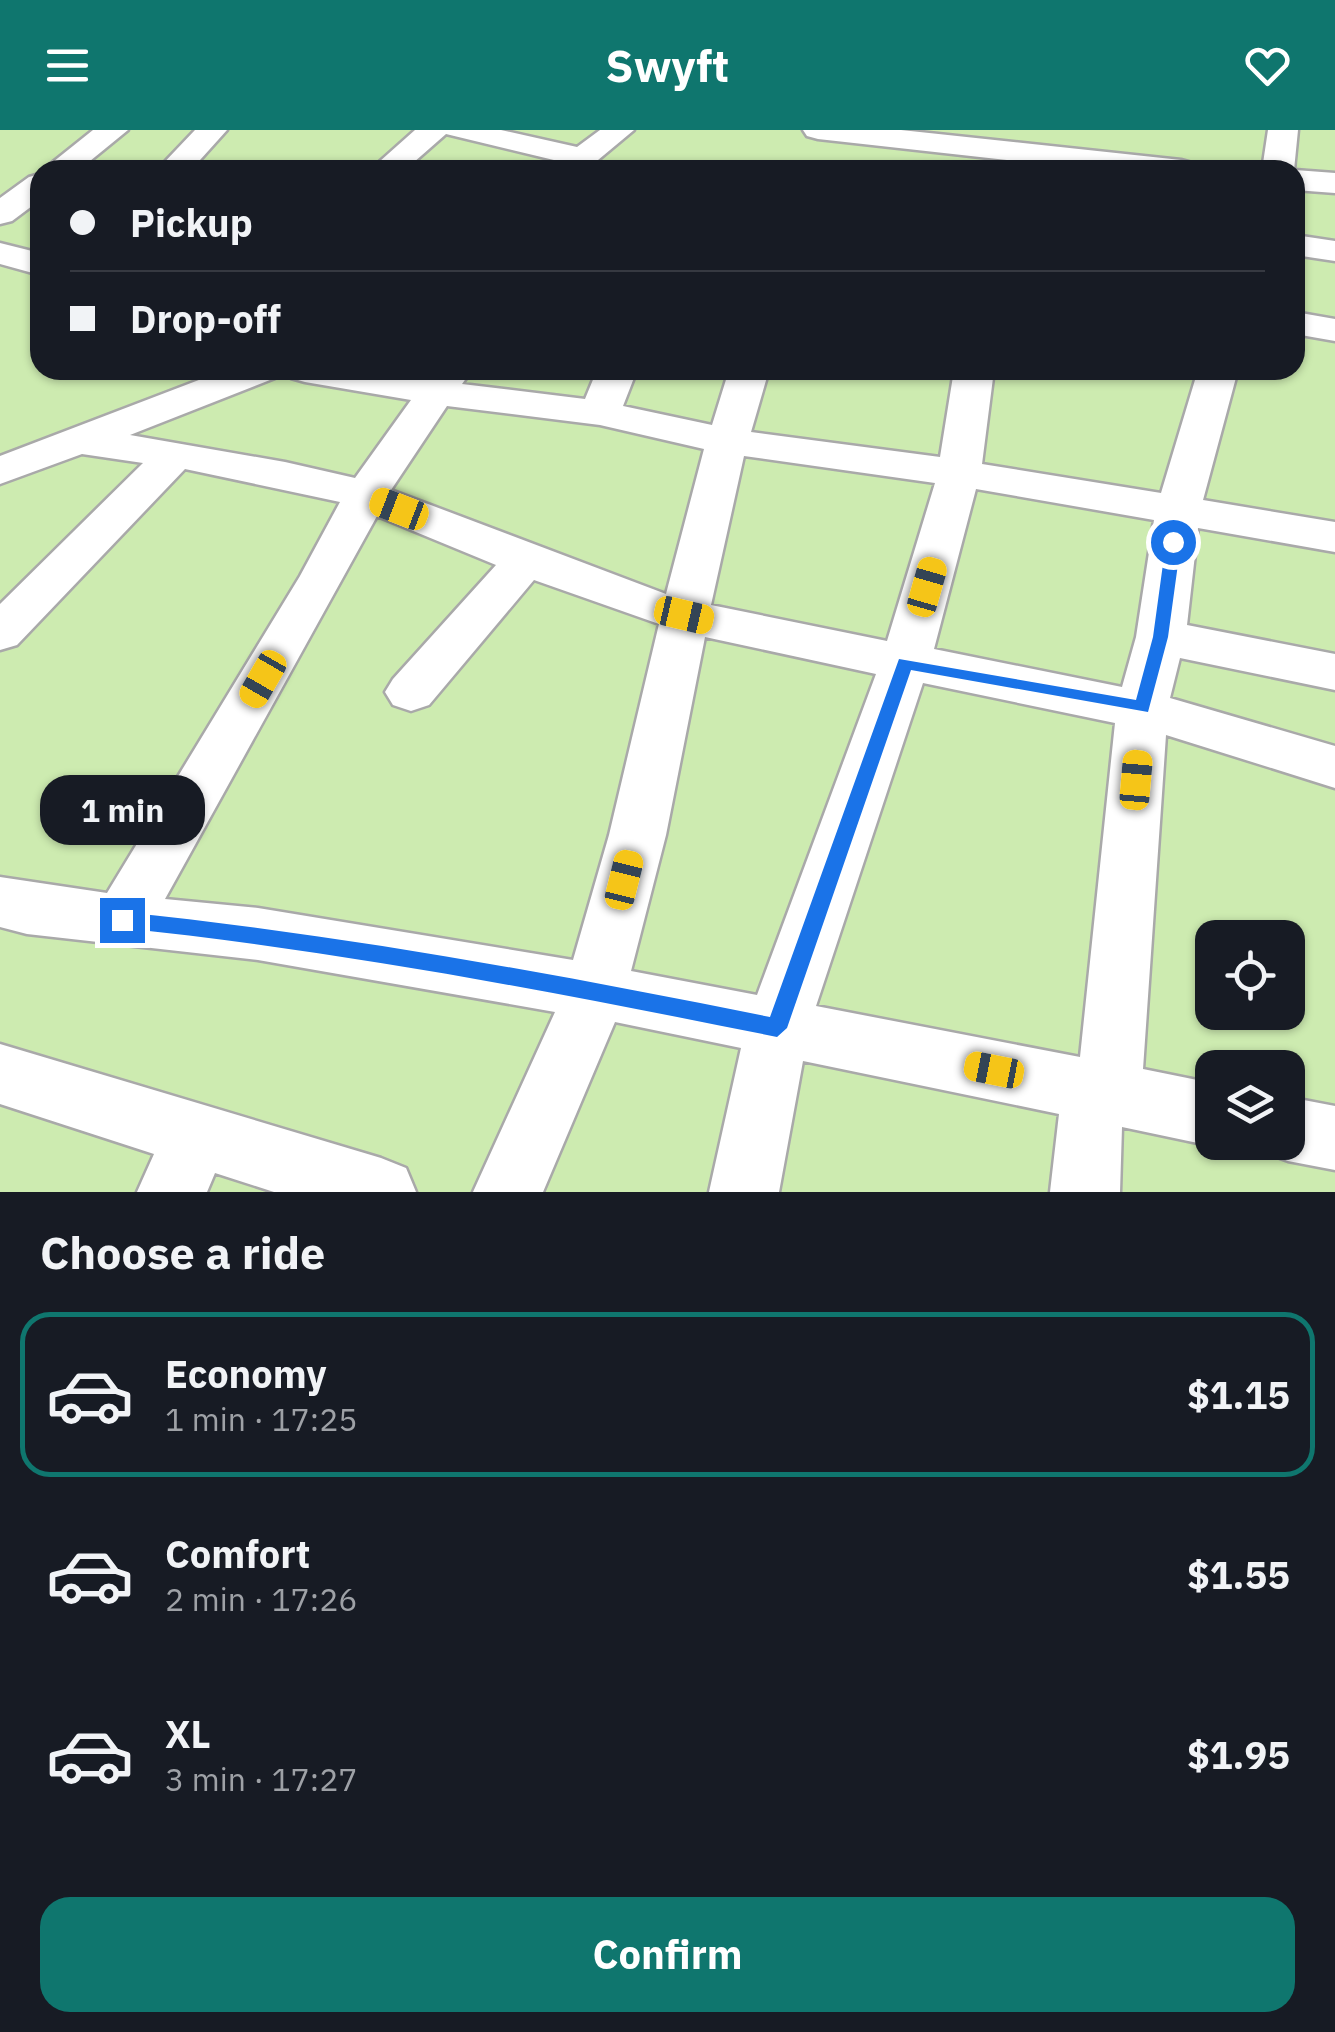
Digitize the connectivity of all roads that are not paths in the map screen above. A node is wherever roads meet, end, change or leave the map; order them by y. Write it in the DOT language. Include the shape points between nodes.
graph roads {
  1 [pos="212,130"];
  2 [pos="434,130"];
  3 [pos="458,130"];
  4 [pos="619,130"];
  5 [pos="1283,130"];
  6 [pos="98,132"];
  7 [pos="828,138"];
  8 [pos="1005,151"];
  9 [pos="67,160"];
  10 [pos="193,160"];
  11 [pos="398,160"];
  12 [pos="569,160"];
  13 [pos="588,160"];
  14 [pos="1088,160"];
  15 [pos="1279,160"];
  16 [pos="0,176"];
  17 [pos="30,179"];
  18 [pos="1305,181"];
  19 [pos="1335,183"];
  20 [pos="30,192"];
  21 [pos="0,214"];
  22 [pos="1305,246"];
  23 [pos="1335,251"];
  24 [pos="0,253"];
  25 [pos="30,261"];
  26 [pos="1305,325"];
  27 [pos="1335,330"];
  28 [pos="236,380"];
  29 [pos="613,380"];
  30 [pos="746,380"];
  31 [pos="973,380"];
  32 [pos="1215,380"];
  33 [pos="444,381"];
  34 [pos="600,413"];
  35 [pos="80,441"];
  36 [pos="725,441"];
  37 [pos="175,456"];
  38 [pos="0,471"];
  39 [pos="959,473"];
  40 [pos="365,496"];
  41 [pos="1178,510"];
  42 [pos="1335,537"];
  43 [pos="528,558"];
  44 [pos="684,615"];
  45 [pos="0,634"];
  46 [pos="1160,637"];
  47 [pos="905,663"];
  48 [pos="1335,672"];
  49 [pos="411,692"];
  50 [pos="1142,708"];
  51 [pos="1335,766"];
  52 [pos="9,919"];
  53 [pos="122,920"];
  54 [pos="594,991"];
  55 [pos="777,1028"];
  56 [pos="0,1074"];
  57 [pos="1102,1092"];
  58 [pos="1195,1111"];
  59 [pos="1305,1132"];
  60 [pos="1335,1138"];
  61 [pos="185,1163"];
  62 [pos="380,1192"];
  63 [pos="508,1192"];
  64 [pos="744,1192"];
  65 [pos="1085,1192"];
  1 -- 10 [label="street"];
  2 -- 11 [label="street"];
  3 -- 12 [label="street"];
  4 -- 13 [label="street"];
  5 -- 15 [label="street"];
  6 -- 9 [label="street"];
  7 -- 8 [label="street"];
  8 -- 14 [label="street"];
  16 -- 17 [label="street"];
  18 -- 19 [label="street"];
  20 -- 21 [label="street"];
  22 -- 23 [label="street"];
  24 -- 25 [label="street"];
  26 -- 27 [label="street"];
  28 -- 35 [label="street"];
  29 -- 34 [label="street"];
  30 -- 36 [label="street"];
  31 -- 39 [label="street"];
  32 -- 41 [label="street"];
  33 -- 34 [label="street"];
  33 -- 40 [label="street"];
  34 -- 36 [label="street"];
  35 -- 37 [label="street"];
  35 -- 38 [label="street"];
  36 -- 39 [label="street"];
  36 -- 44 [label="street"];
  37 -- 40 [label="street"];
  37 -- 45 [label="street"];
  39 -- 41 [label="street"];
  39 -- 47 [label="street"];
  40 -- 43 [label="street"];
  40 -- 53 [label="street"];
  41 -- 42 [label="street"];
  41 -- 46 [label="street"];
  43 -- 44 [label="street"];
  43 -- 49 [label="street"];
  44 -- 47 [label="street"];
  44 -- 54 [label="street"];
  46 -- 48 [label="street"];
  46 -- 50 [label="street"];
  47 -- 50 [label="street"];
  47 -- 55 [label="street"];
  50 -- 51 [label="street"];
  50 -- 57 [label="street" via="1111,1068"];
  52 -- 53 [label="street"];
  53 -- 54 [label="street" via="258,934"];
  54 -- 55 [label="street"];
  54 -- 63 [label="street"];
  55 -- 57 [label="street"];
  55 -- 64 [label="street"];
  56 -- 61 [label="street"];
  57 -- 58 [label="street"];
  57 -- 65 [label="street" via="1089,1124"];
  59 -- 60 [label="street"];
  61 -- 62 [label="street"];
}
